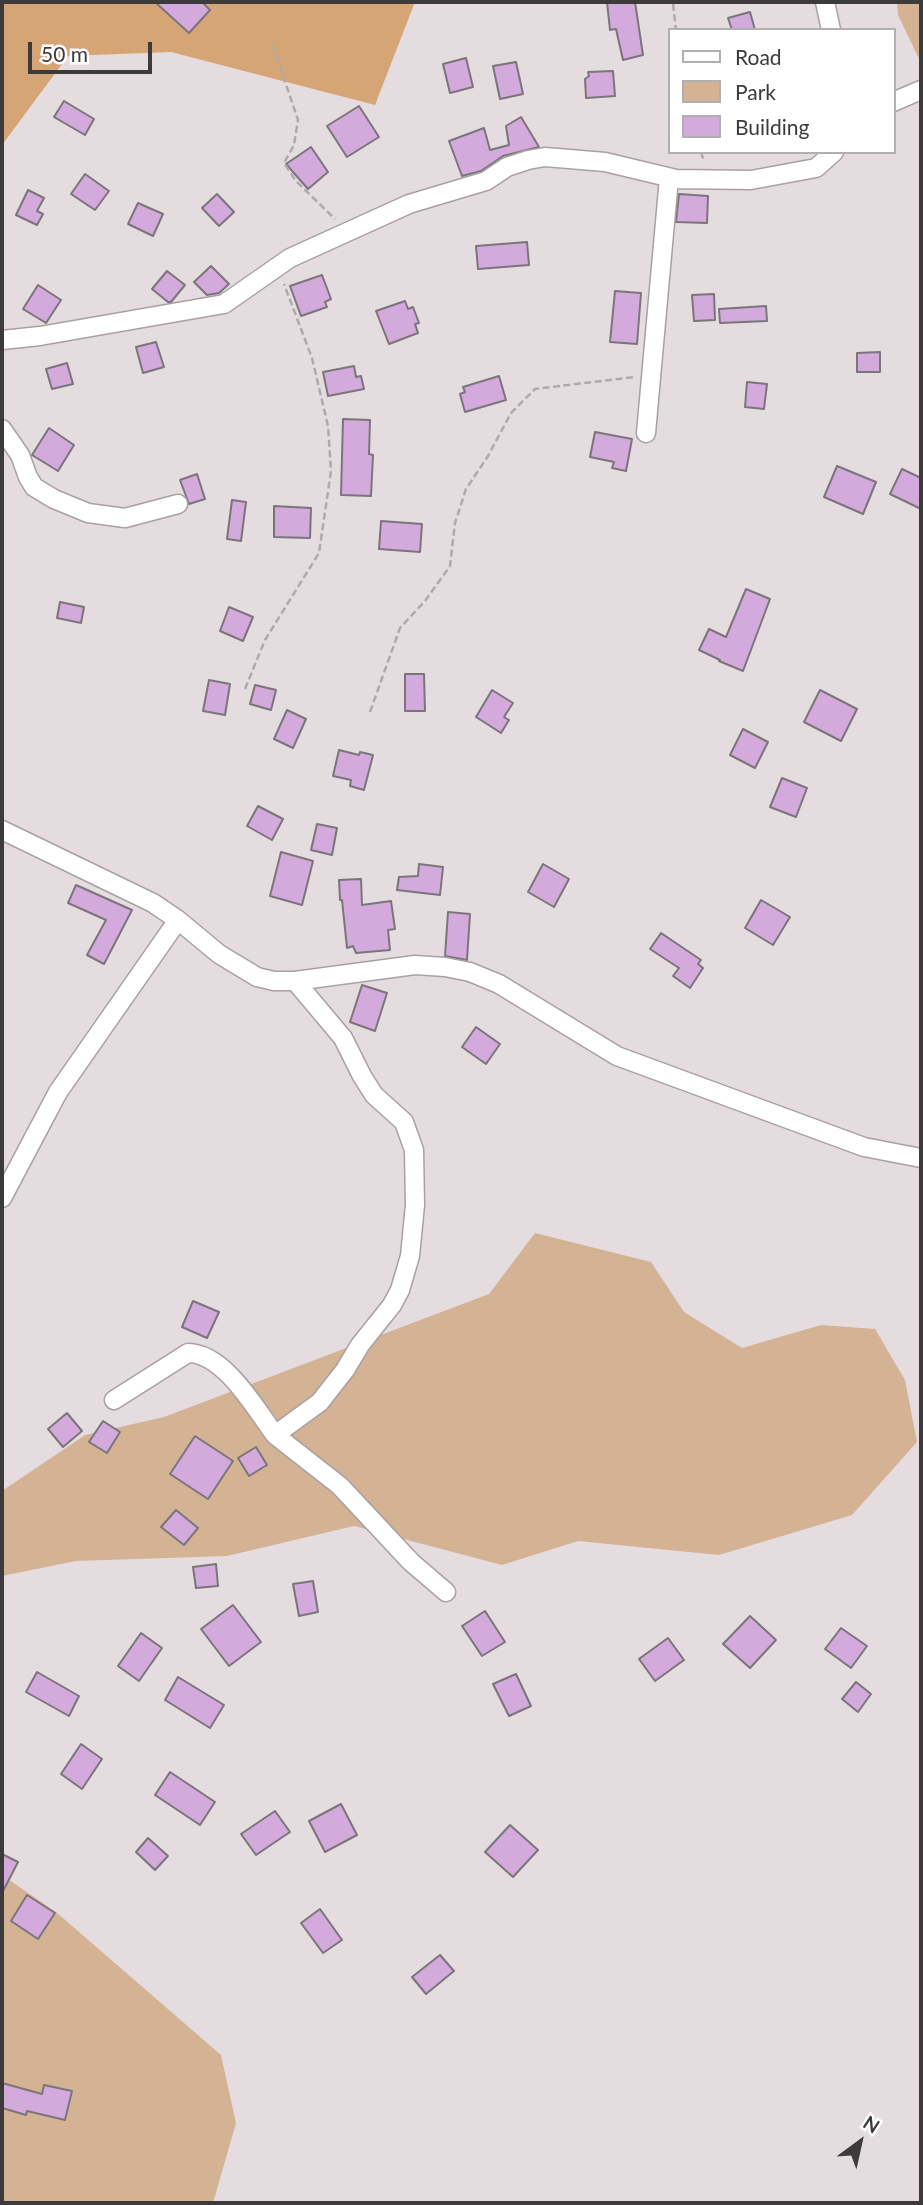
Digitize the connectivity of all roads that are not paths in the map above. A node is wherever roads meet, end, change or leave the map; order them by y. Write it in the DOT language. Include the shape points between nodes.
graph roads {
  1 [pos="825,2"];
  2 [pos="831,28"];
  3 [pos="921,90"];
  4 [pos="895,101"];
  5 [pos="832,154"];
  6 [pos="669,178"];
  7 [pos="2,340"];
  8 [pos="2,429"];
  9 [pos="646,433"];
  10 [pos="178,504"];
  11 [pos="2,830"];
  12 [pos="178,920"];
  13 [pos="295,981"];
  14 [pos="921,1158"];
  15 [pos="2,1198"];
  16 [pos="114,1400"];
  17 [pos="275,1435"];
  18 [pos="446,1592"];
  1 -- 2 [label="street"];
  3 -- 4 [label="street"];
  5 -- 6 [label="street" via="816,168 751,180"];
  6 -- 7 [label="street" via="604,162 545,157 409,204 290,258 224,304"];
  6 -- 9 [label="street"];
  8 -- 10 [label="street" via="34,487 54,499 88,513 125,518"];
  11 -- 12 [label="street" via="153,903"];
  12 -- 13 [label="street" via="240,968 265,979"];
  12 -- 15 [label="street" via="58,1092"];
  13 -- 14 [label="street" via="415,965 470,972 499,984 617,1056 864,1147"];
  13 -- 17 [label="street" via="343,1038 374,1095 404,1122 414,1150 415,1205 410,1256 392,1305 320,1402"];
  16 -- 17 [label="street" via="188,1353 196,1353 225,1371"];
  17 -- 18 [label="street" via="340,1486 411,1562"];
}
